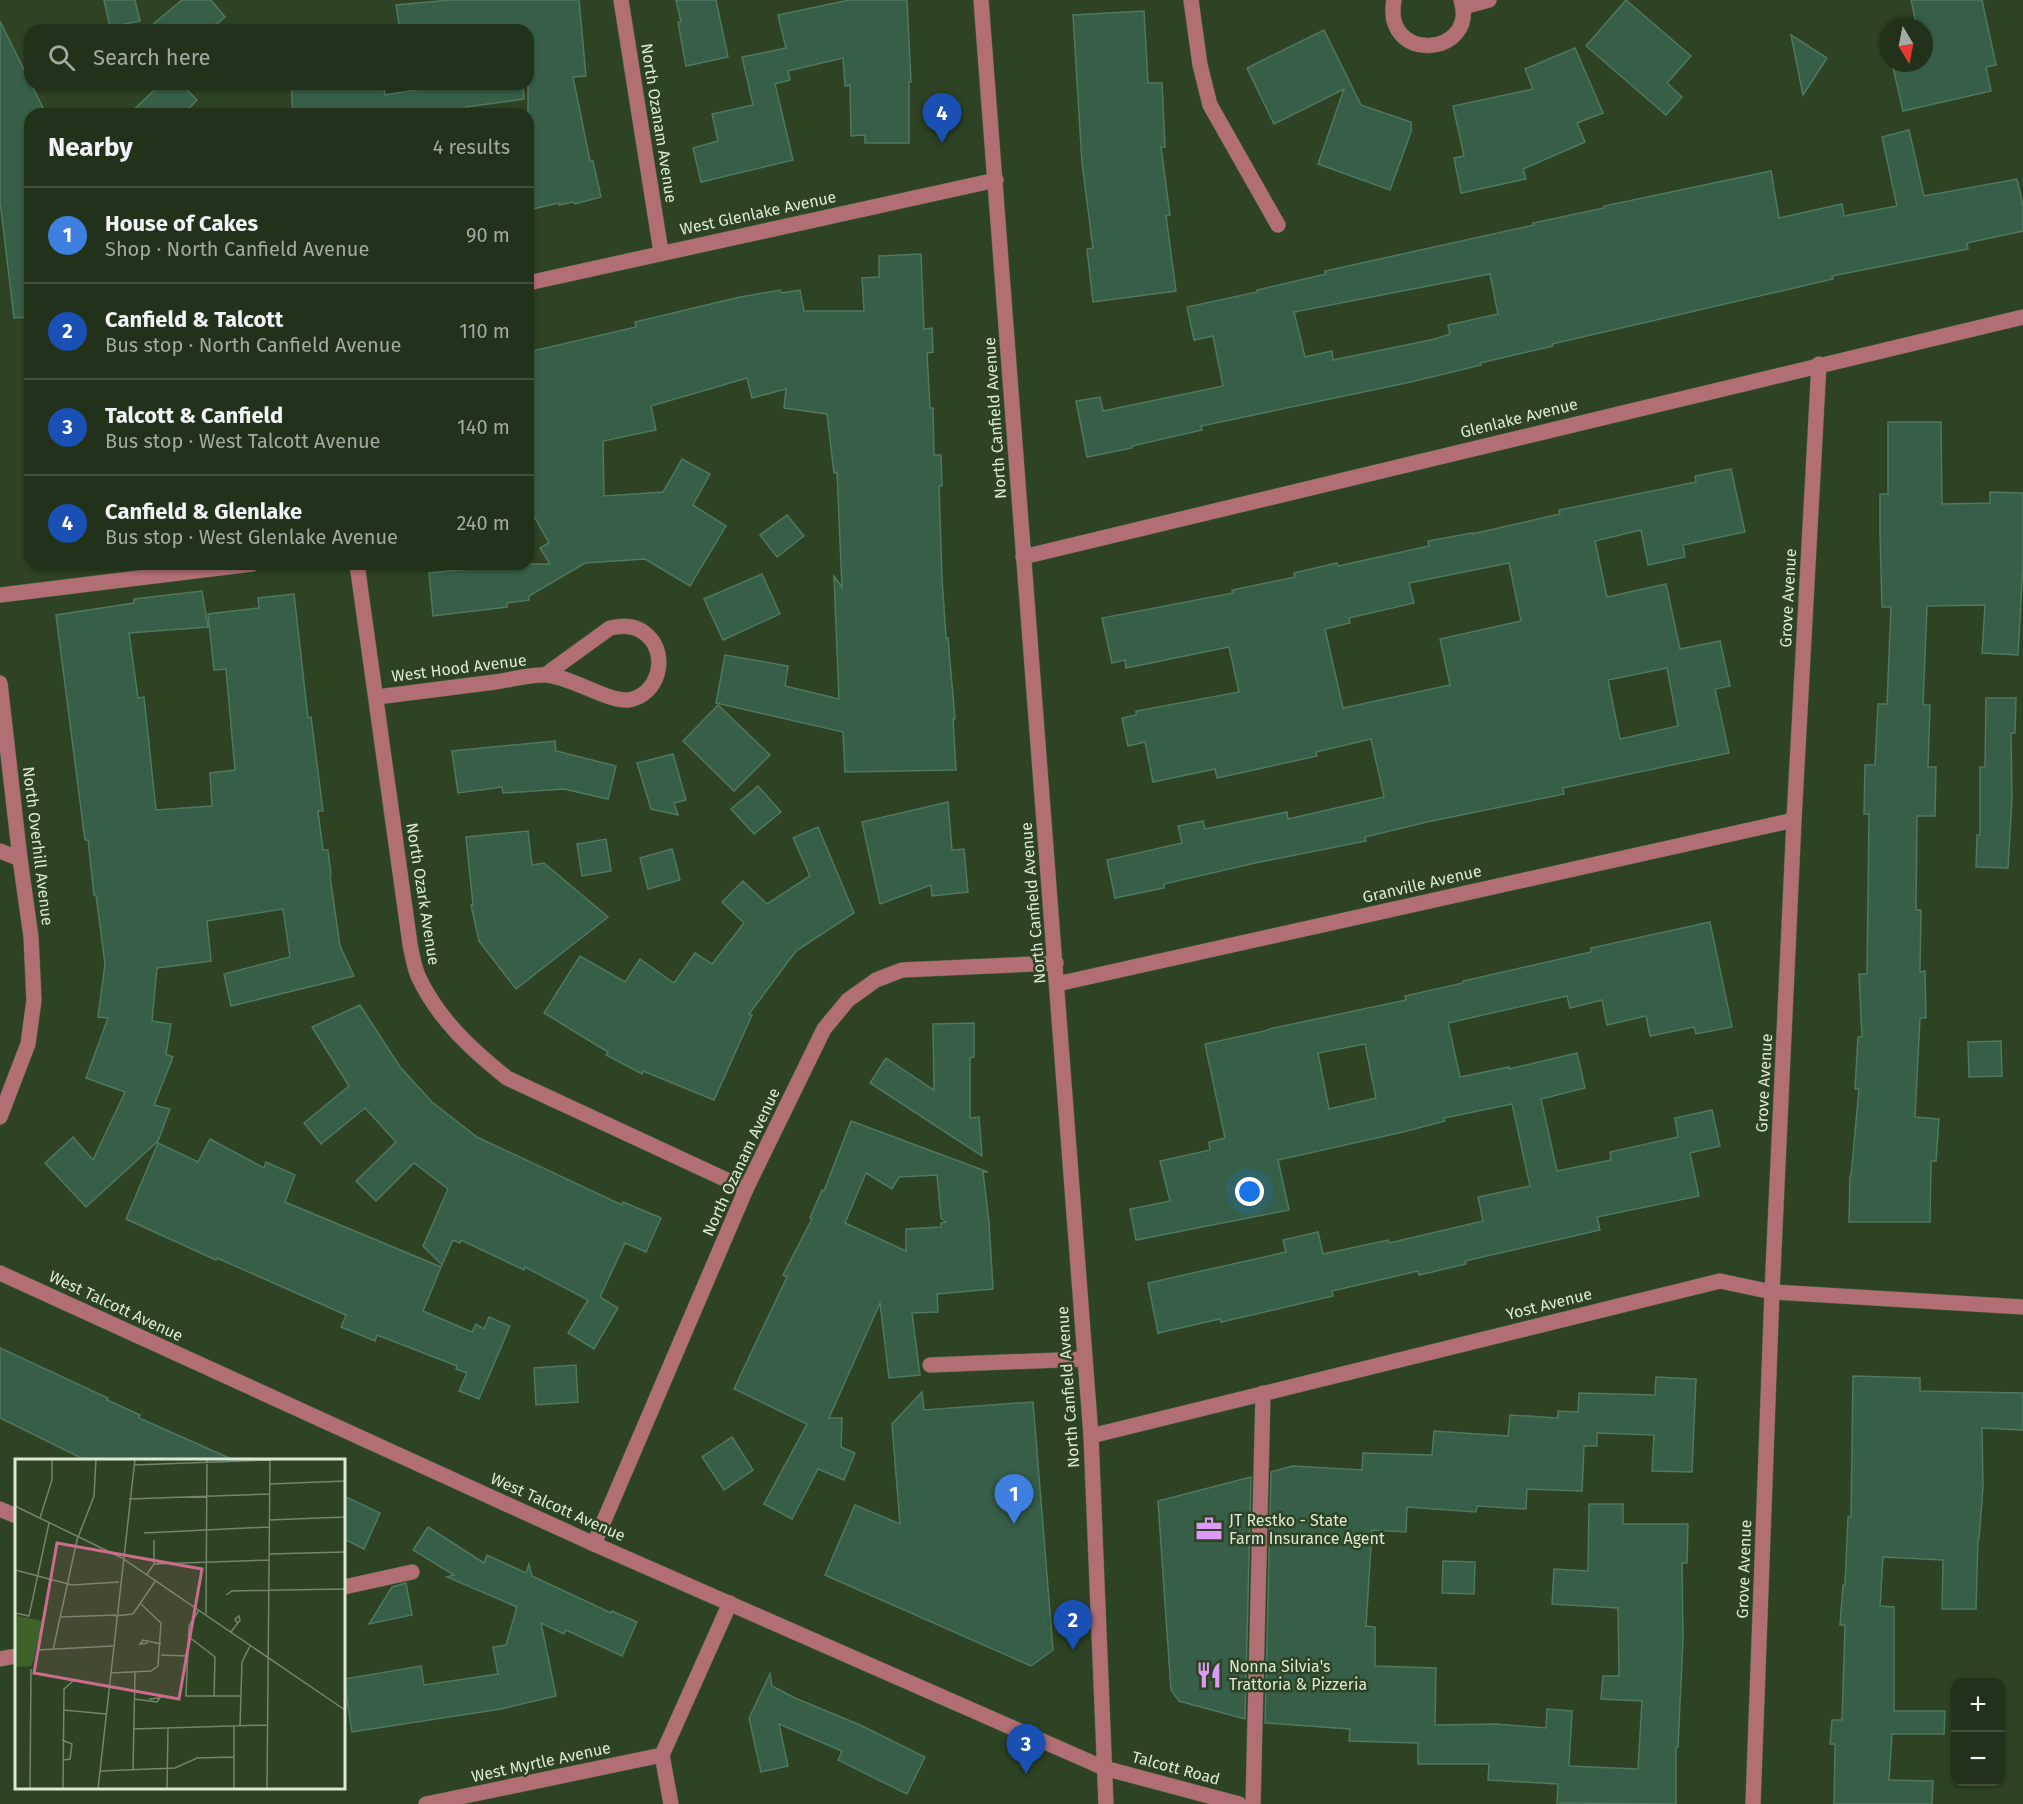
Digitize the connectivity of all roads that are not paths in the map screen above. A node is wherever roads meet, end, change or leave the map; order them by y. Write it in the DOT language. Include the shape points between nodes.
graph roads {
  1 [pos="621,0"];
  2 [pos="981,0"];
  3 [pos="1191,0"];
  4 [pos="1394,0"];
  5 [pos="1489,0"];
  6 [pos="1462,3"];
  7 [pos="996,180"];
  8 [pos="1278,225"];
  9 [pos="661,252"];
  10 [pos="534,282"];
  11 [pos="2023,316"];
  12 [pos="1819,364"];
  13 [pos="1023,557"];
  14 [pos="203,570"];
  15 [pos="358,570"];
  16 [pos="0,595"];
  17 [pos="545,675"];
  18 [pos="0,682"];
  19 [pos="377,697"];
  20 [pos="1794,820"];
  21 [pos="0,851"];
  22 [pos="20,860"];
  23 [pos="1056,963"];
  24 [pos="1057,984"];
  25 [pos="0,1116"];
  26 [pos="746,1189"];
  27 [pos="0,1273"];
  28 [pos="1772,1292"];
  29 [pos="2023,1307"];
  30 [pos="1085,1359"];
  31 [pos="930,1365"];
  32 [pos="1263,1393"];
  33 [pos="1091,1436"];
  34 [pos="0,1509"];
  35 [pos="15,1516"];
  36 [pos="594,1544"];
  37 [pos="412,1572"];
  38 [pos="345,1587"];
  39 [pos="729,1603"];
  40 [pos="15,1656"];
  41 [pos="0,1659"];
  42 [pos="662,1755"];
  43 [pos="1104,1768"];
  44 [pos="426,1804"];
  45 [pos="671,1804"];
  46 [pos="1106,1804"];
  47 [pos="1239,1804"];
  48 [pos="1253,1804"];
  49 [pos="1753,1804"];
  1 -- 9 [label="street, North Ozanam Avenue"];
  2 -- 7 [label="street, North Canfield Avenue"];
  3 -- 8 [label="street" via="1210,105"];
  4 -- 6 [label="street" via="1394,24 1400,34 1419,46 1442,44 1452,38 1463,18"];
  5 -- 6 [label="street"];
  7 -- 9 [label="street, West Glenlake Avenue"];
  7 -- 13 [label="street, North Canfield Avenue"];
  9 -- 10 [label="street, West Glenlake Avenue"];
  11 -- 12 [label="street, Glenlake Avenue"];
  12 -- 13 [label="street, Glenlake Avenue"];
  12 -- 20 [label="street, Grove Avenue"];
  13 -- 23 [label="street, North Canfield Avenue"];
  14 -- 16 [label="street"];
  15 -- 19 [label="street, North Ozark Avenue"];
  17 -- 17 [label="street, West Hood Avenue" via="628,700 640,695 656,677 658,652 645,633 623,625 610,628"];
  17 -- 19 [label="street, West Hood Avenue"];
  18 -- 22 [label="street, North Overhill Avenue"];
  19 -- 26 [label="street, North Ozark Avenue" via="410,944 417,974 453,1030 507,1078"];
  20 -- 24 [label="street, Granville Avenue"];
  20 -- 28 [label="street, Grove Avenue"];
  21 -- 22 [label="street"];
  22 -- 25 [label="street, North Overhill Avenue" via="31,937 34,1000 28,1044"];
  23 -- 24 [label="street, North Canfield Avenue"];
  23 -- 26 [label="street, North Ozanam Avenue" via="902,970 876,980 848,1000 824,1029"];
  24 -- 30 [label="street, North Canfield Avenue"];
  26 -- 36 [label="street, North Ozanam Avenue"];
  27 -- 36 [label="street, West Talcott Avenue"];
  28 -- 29 [label="street, Yost Avenue"];
  28 -- 32 [label="street, Yost Avenue" via="1720,1281"];
  28 -- 49 [label="street, Grove Avenue"];
  30 -- 31 [label="street"];
  30 -- 33 [label="street, North Canfield Avenue"];
  32 -- 33 [label="street, Yost Avenue"];
  32 -- 48 [label="street"];
  33 -- 43 [label="street, North Canfield Avenue"];
  34 -- 35 [label="street"];
  36 -- 39 [label="street, West Talcott Avenue"];
  37 -- 38 [label="street"];
  39 -- 42 [label="street"];
  39 -- 43 [label="street, West Talcott Avenue"];
  40 -- 41 [label="street"];
  42 -- 44 [label="street, West Myrtle Avenue"];
  42 -- 45 [label="street"];
  43 -- 46 [label="street, North Canfield Avenue"];
  43 -- 47 [label="street, Talcott Road"];
}
